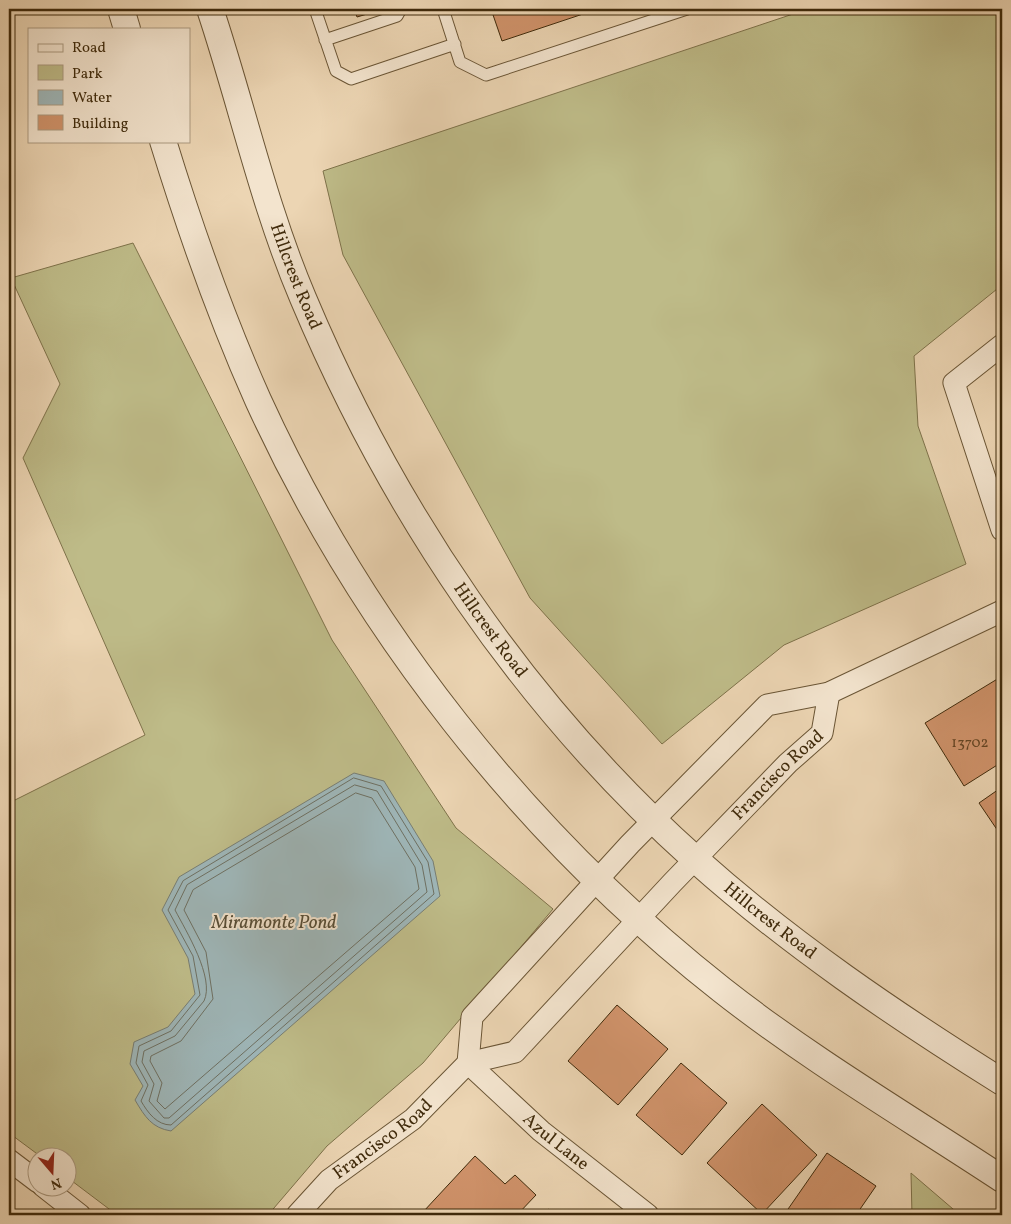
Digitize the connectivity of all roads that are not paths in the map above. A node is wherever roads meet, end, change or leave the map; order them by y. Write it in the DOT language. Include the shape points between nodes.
graph roads {
  1 [pos="121,9"];
  2 [pos="210,9"];
  3 [pos="315,9"];
  4 [pos="401,9"];
  5 [pos="443,9"];
  6 [pos="687,9"];
  7 [pos="128,28"];
  8 [pos="325,40"];
  9 [pos="454,44"];
  10 [pos="163,142"];
  11 [pos="1002,345"];
  12 [pos="1002,530"];
  13 [pos="1002,611"];
  14 [pos="829,693"];
  15 [pos="653,820"];
  16 [pos="695,859"];
  17 [pos="597,880"];
  18 [pos="638,919"];
  19 [pos="468,1063"];
  20 [pos="1002,1082"];
  21 [pos="9,1160"];
  22 [pos="28,1174"];
  23 [pos="1002,1178"];
  24 [pos="56,1196"];
  25 [pos="80,1215"];
  26 [pos="297,1215"];
  27 [pos="648,1215"];
  1 -- 7 [label="street"];
  2 -- 15 [label="street, Hillcrest Road" via="257,170 301,295 356,415 458,586 502,647 580,743"];
  3 -- 8 [label="lane"];
  4 -- 8 [label="lane" via="397,16"];
  5 -- 9 [label="lane"];
  6 -- 9 [label="lane" via="486,75 460,62"];
  8 -- 9 [label="lane" via="336,71 351,79"];
  10 -- 17 [label="street" via="207,278 232,341 281,446 356,580 433,691 510,789"];
  11 -- 12 [label="street" via="954,383"];
  13 -- 14 [label="street"];
  14 -- 15 [label="street" via="767,705"];
  14 -- 16 [label="street, Francisco Road" via="822,733 788,763"];
  15 -- 16 [label="street, Hillcrest Road"];
  15 -- 17 [label="street"];
  16 -- 18 [label="street, Francisco Road"];
  16 -- 20 [label="street, Hillcrest Road" via="832,970 912,1026"];
  17 -- 18 [label="street"];
  17 -- 19 [label="street" via="472,1017"];
  18 -- 19 [label="street, Francisco Road" via="515,1052"];
  18 -- 23 [label="street" via="771,1027 877,1100"];
  19 -- 26 [label="street, Francisco Road" via="413,1119 329,1180"];
  19 -- 27 [label="street, Azul Lane" via="541,1131"];
  21 -- 22 [label="street"];
  24 -- 25 [label="street"];
}
